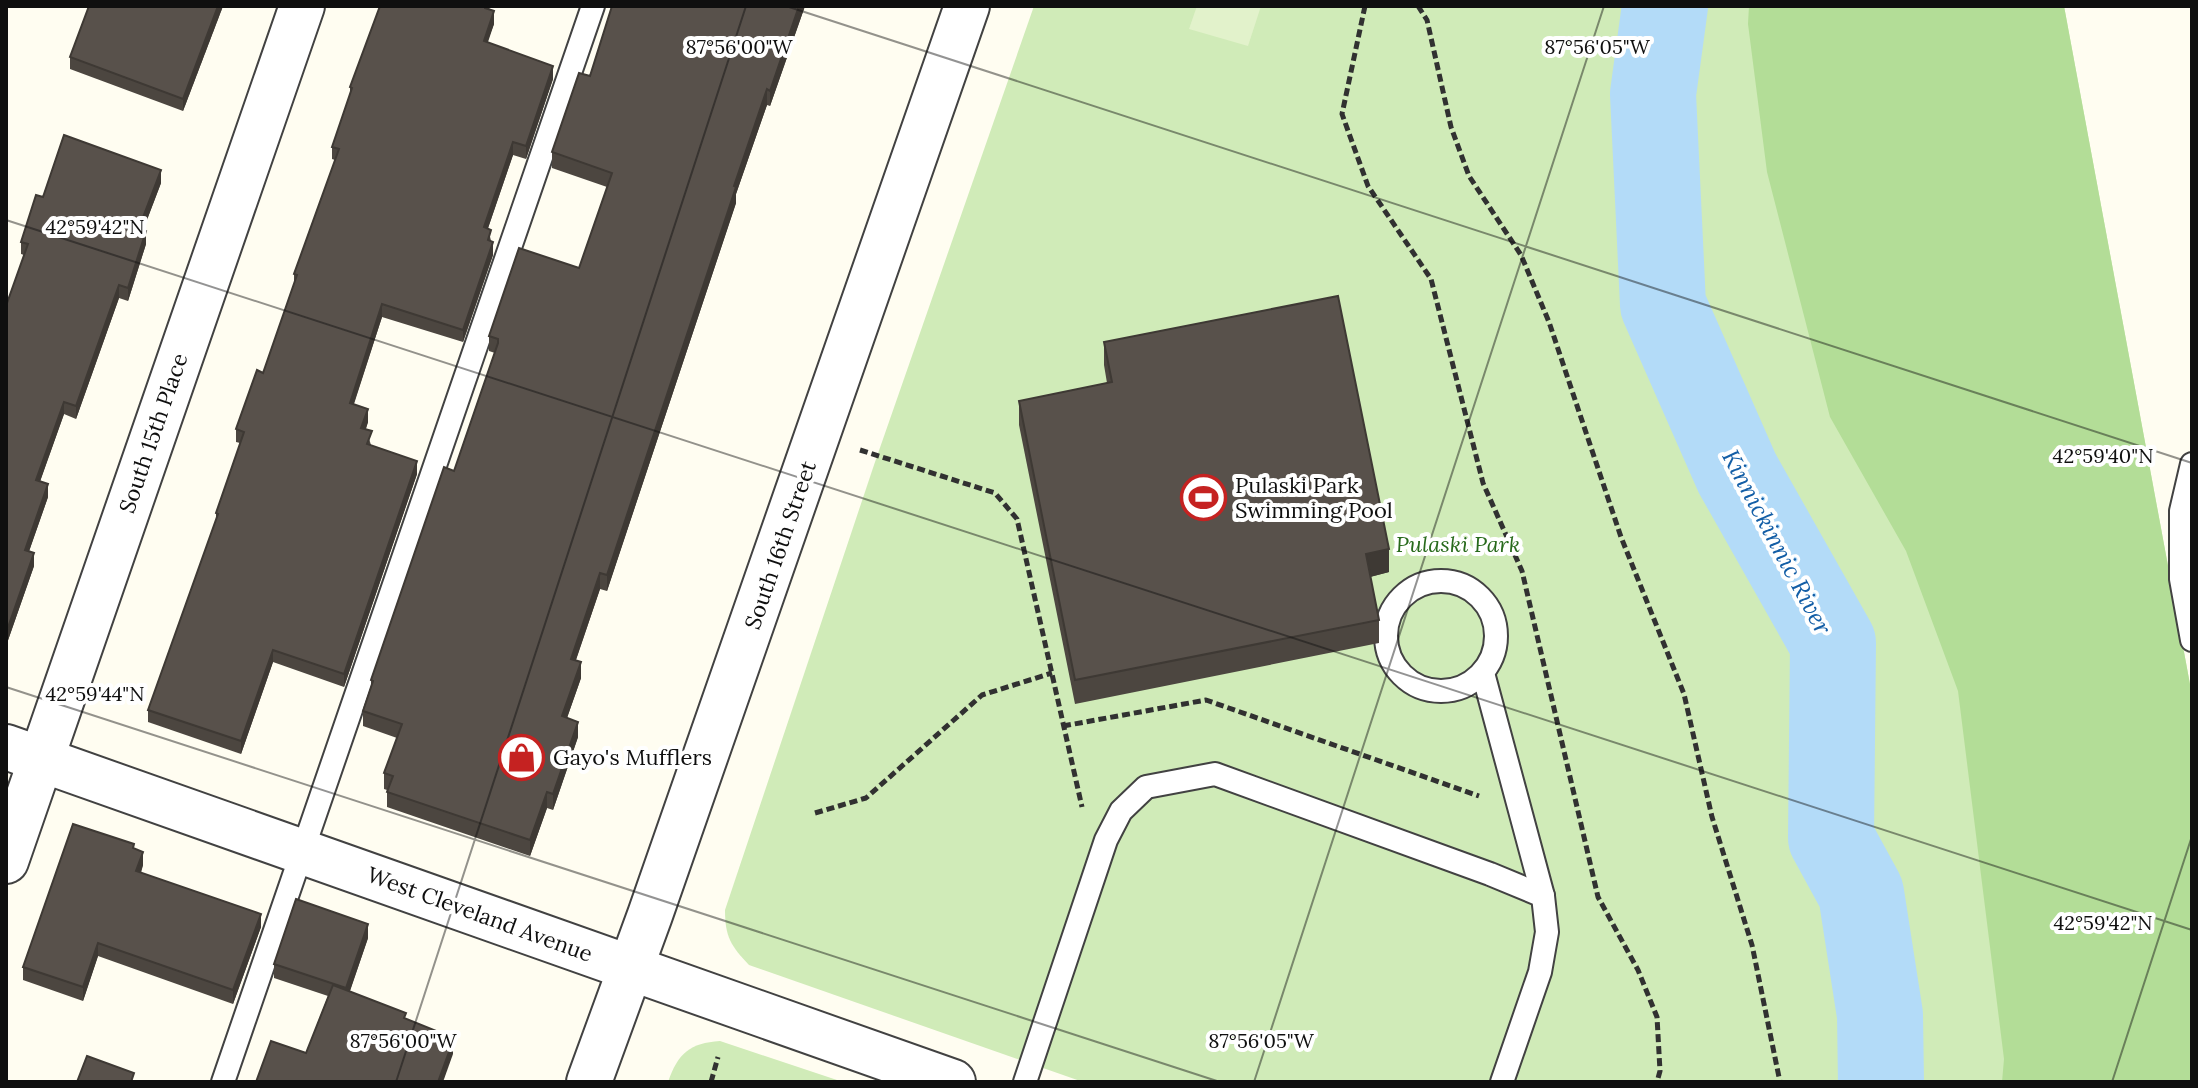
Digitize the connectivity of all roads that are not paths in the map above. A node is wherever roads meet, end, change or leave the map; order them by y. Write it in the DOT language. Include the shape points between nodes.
graph roads {
  1 [pos="302,6"];
  2 [pos="593,6"];
  3 [pos="967,6"];
  4 [pos="2192,464"];
  5 [pos="2192,640"];
  6 [pos="1483,673"];
  7 [pos="23,753"];
  8 [pos="302,851"];
  9 [pos="6,861"];
  10 [pos="1543,896"];
  11 [pos="631,968"];
  12 [pos="223,1082"];
  13 [pos="589,1082"];
  14 [pos="953,1082"];
  15 [pos="1025,1082"];
  16 [pos="1502,1082"];
  1 -- 7 [label="street, South 15th Place"];
  2 -- 8 [label="lane"];
  3 -- 11 [label="street, South 16th Street"];
  4 -- 5 [label="lane" via="2181,511 2181,579"];
  6 -- 6 [label="lane" via="1492,657 1495,623 1476,593 1442,581 1425,583 1396,604 1386,640 1400,674 1414,685 1451,691"];
  6 -- 10 [label="lane"];
  7 -- 8 [label="street, West Cleveland Avenue"];
  7 -- 9 [label="street, South 15th Place"];
  8 -- 11 [label="street, West Cleveland Avenue"];
  8 -- 12 [label="lane"];
  10 -- 15 [label="lane" via="1215,774 1146,787 1121,811 1106,840"];
  10 -- 16 [label="lane" via="1547,932 1540,972"];
  11 -- 13 [label="street, South 16th Street"];
  11 -- 14 [label="street, West Cleveland Avenue"];
}
